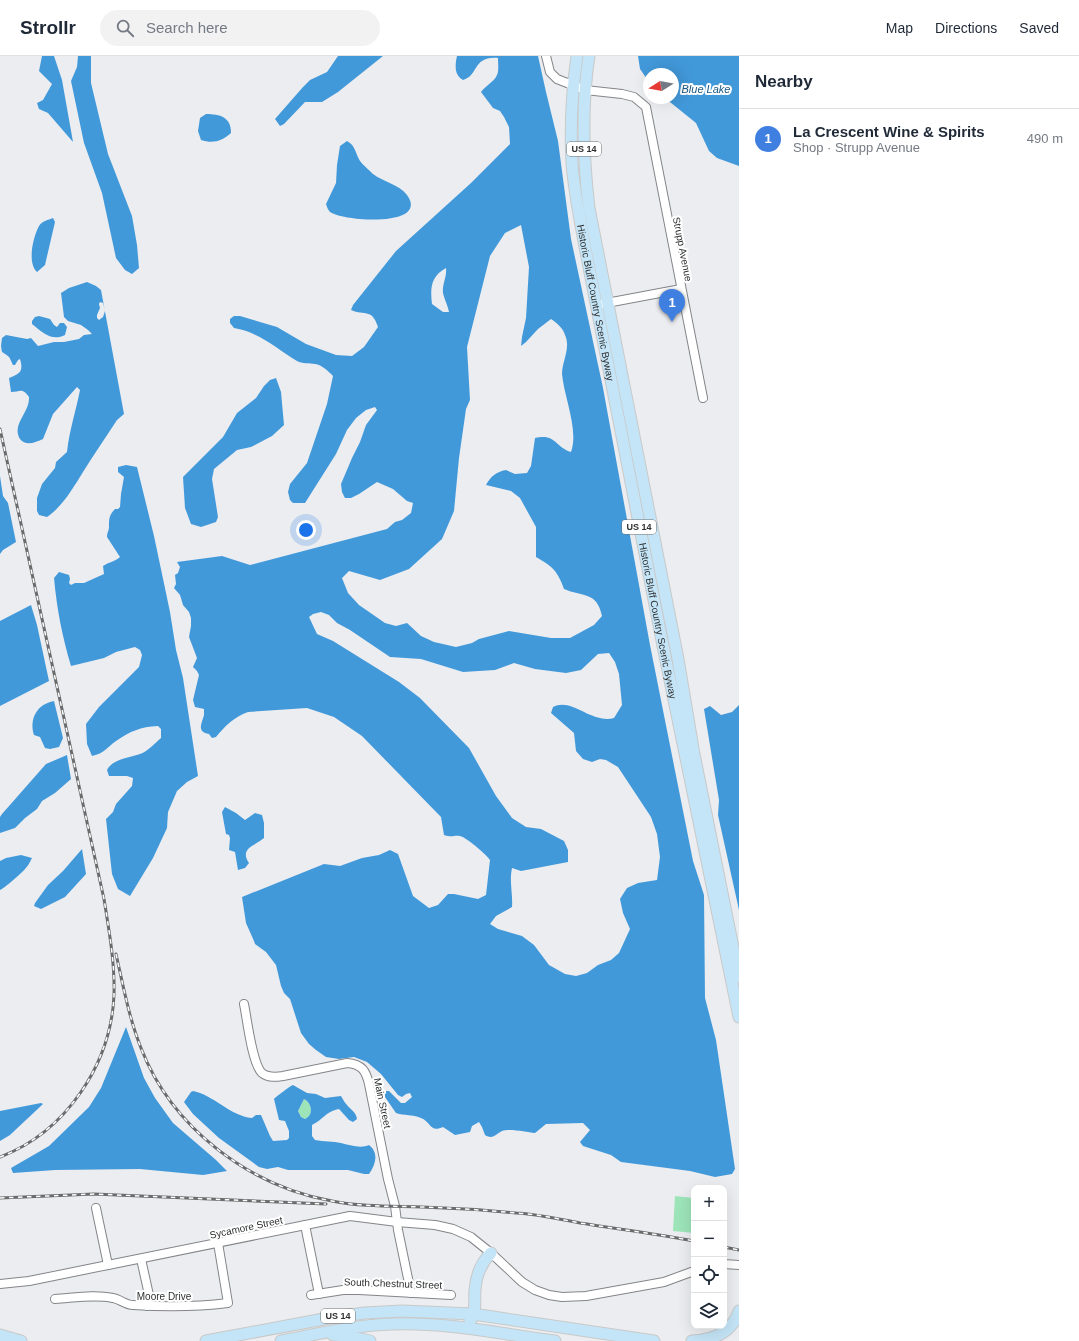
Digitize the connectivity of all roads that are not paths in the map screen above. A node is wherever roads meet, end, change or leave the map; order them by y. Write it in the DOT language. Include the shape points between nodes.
graph roads {
  1 [pos="546,56"];
  2 [pos="577,56"];
  3 [pos="589,56"];
  4 [pos="573,85"];
  5 [pos="585,90"];
  6 [pos="681,289"];
  7 [pos="602,304"];
  8 [pos="703,398"];
  9 [pos="739,977"];
  10 [pos="244,1004"];
  11 [pos="739,1017"];
  12 [pos="96,1208"];
  13 [pos="397,1222"];
  14 [pos="305,1225"];
  15 [pos="218,1243"];
  16 [pos="491,1253"];
  17 [pos="141,1259"];
  18 [pos="727,1264"];
  19 [pos="739,1265"];
  20 [pos="108,1266"];
  21 [pos="691,1272"];
  22 [pos="0,1284"];
  23 [pos="475,1290"];
  24 [pos="411,1293"];
  25 [pos="451,1295"];
  26 [pos="54,1299"];
  27 [pos="147,1306"];
  28 [pos="739,1311"];
  29 [pos="448,1312"];
  30 [pos="473,1314"];
  31 [pos="450,1327"];
  32 [pos="0,1335"];
  33 [pos="494,1337"];
  34 [pos="237,1338"];
  35 [pos="295,1338"];
  36 [pos="21,1341"];
  37 [pos="206,1341"];
  38 [pos="281,1341"];
  39 [pos="370,1341"];
  40 [pos="555,1341"];
  41 [pos="654,1341"];
  42 [pos="692,1341"];
  1 -- 4 [label="street, Strupp Avenue" via="548,68 553,76"];
  2 -- 4 [label="main road, Historic Bluff Country Scenic Byway / US 14"];
  3 -- 5 [label="main road, US 14"];
  4 -- 5 [label="street, Strupp Avenue"];
  4 -- 7 [label="main road, Historic Bluff Country Scenic Byway / US 14" via="571,136 574,187"];
  5 -- 6 [label="street, Strupp Avenue" via="634,97 646,107"];
  5 -- 7 [label="main road, Historic Bluff Country Scenic Byway / US 14" via="585,176"];
  6 -- 7 [label="street"];
  6 -- 8 [label="street, Strupp Avenue"];
  7 -- 9 [label="main road, Historic Bluff Country Scenic Byway / US 14" via="676,651"];
  7 -- 11 [label="main road, Historic Bluff Country Scenic Byway / US 14" via="664,652"];
  10 -- 13 [label="street, Main Street" via="255,1059 262,1073 267,1076 274,1077 348,1064 357,1064 365,1070"];
  12 -- 20 [label="street"];
  13 -- 14 [label="street, Sycamore Street" via="350,1216"];
  13 -- 16 [label="street, Sycamore Street" via="453,1229 471,1237"];
  13 -- 24 [label="street, Main Street"];
  14 -- 15 [label="street, Sycamore Street"];
  14 -- 24 [label="street, South Chestnut Street" via="315,1294 354,1290"];
  15 -- 17 [label="street, Sycamore Street"];
  15 -- 27 [label="street, Moore Drive" via="228,1303 178,1307"];
  16 -- 21 [label="street" via="522,1282 535,1290 562,1297 586,1296 664,1282"];
  16 -- 23 [label="main road" via="482,1264"];
  17 -- 20 [label="street, Sycamore Street"];
  17 -- 27 [label="street" via="148,1295"];
  18 -- 19 [label="street"];
  20 -- 22 [label="street, Sycamore Street"];
  23 -- 29 [label="main road" via="464,1306"];
  23 -- 30 [label="main road"];
  24 -- 25 [label="street, South Chestnut Street"];
  26 -- 27 [label="street, Moore Drive" via="114,1298 126,1304"];
  28 -- 42 [label="main road" via="737,1318 721,1334 707,1340"];
  29 -- 30 [label="main road, US 14"];
  29 -- 34 [label="main road, US 14" via="353,1314"];
  30 -- 31 [label="main road" via="469,1321"];
  30 -- 41 [label="main road, US 14"];
  31 -- 33 [label="main road, US 14"];
  31 -- 35 [label="main road, US 14" via="416,1324 377,1325"];
  32 -- 36 [label="main road"];
  33 -- 40 [label="main road, US 14"];
  34 -- 37 [label="main road, US 14"];
  35 -- 38 [label="main road, US 14"];
  35 -- 39 [label="main road" via="346,1336"];
}
